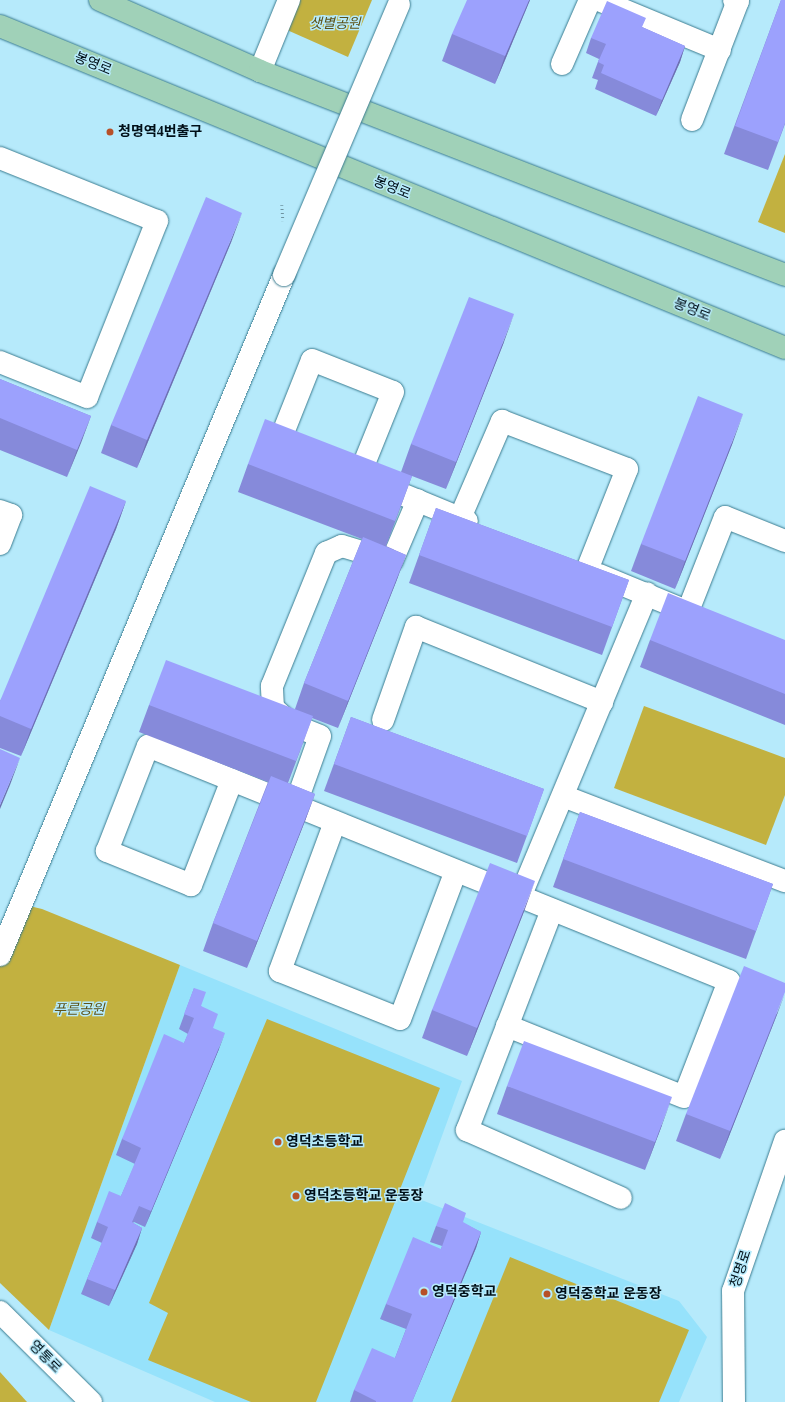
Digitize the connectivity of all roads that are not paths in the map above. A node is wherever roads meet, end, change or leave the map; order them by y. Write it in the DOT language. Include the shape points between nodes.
graph roads {
  1 [pos="100,0"];
  2 [pos="289,0"];
  3 [pos="590,0"];
  4 [pos="599,0"];
  5 [pos="734,0"];
  6 [pos="400,2"];
  7 [pos="0,26"];
  8 [pos="720,50"];
  9 [pos="562,64"];
  10 [pos="260,71"];
  11 [pos="692,120"];
  12 [pos="0,158"];
  13 [pos="785,274"];
  14 [pos="785,348"];
  15 [pos="0,362"];
  16 [pos="308,455"];
  17 [pos="337,467"];
  18 [pos="359,476"];
  19 [pos="418,500"];
  20 [pos="0,511"];
  21 [pos="460,518"];
  22 [pos="488,529"];
  23 [pos="785,541"];
  24 [pos="0,544"];
  25 [pos="566,561"];
  26 [pos="587,570"];
  27 [pos="647,594"];
  28 [pos="688,611"];
  29 [pos="708,620"];
  30 [pos="602,702"];
  31 [pos="383,720"];
  32 [pos="232,780"];
  33 [pos="563,796"];
  34 [pos="295,806"];
  35 [pos="335,822"];
  36 [pos="456,871"];
  37 [pos="785,881"];
  38 [pos="520,897"];
  39 [pos="552,910"];
  40 [pos="0,955"];
  41 [pos="507,1026"];
  42 [pos="785,1141"];
  43 [pos="621,1198"];
  44 [pos="0,1312"];
  45 [pos="91,1402"];
  46 [pos="734,1402"];
  1 -- 10 [label="main road"];
  2 -- 10 [label="street"];
  3 -- 9 [label="street"];
  4 -- 8 [label="street"];
  5 -- 8 [label="street" via="738,1"];
  6 -- 40 [label="street, bridge"];
  7 -- 14 [label="main road, 봉영로"];
  8 -- 11 [label="street"];
  10 -- 13 [label="main road"];
  12 -- 15 [label="street" via="157,221 87,397"];
  16 -- 18 [label="street" via="279,443 312,360 392,392"];
  17 -- 18 [label="street"];
  18 -- 19 [label="street"];
  19 -- 21 [label="street"];
  19 -- 34 [label="street" via="392,561 342,546 326,553 272,686 273,708 291,724 320,736"];
  20 -- 24 [label="street" via="11,515"];
  21 -- 22 [label="street"];
  21 -- 26 [label="street" via="502,422 627,469"];
  23 -- 28 [label="street" via="725,517"];
  25 -- 26 [label="street"];
  26 -- 27 [label="street"];
  27 -- 28 [label="street"];
  27 -- 30 [label="street"];
  28 -- 29 [label="street"];
  30 -- 31 [label="street" via="416,627"];
  30 -- 33 [label="street"];
  32 -- 32 [label="street" via="191,885 107,851 148,746"];
  32 -- 34 [label="street"];
  33 -- 37 [label="street"];
  33 -- 38 [label="street"];
  34 -- 35 [label="street"];
  35 -- 36 [label="street"];
  35 -- 36 [label="street" via="280,971 400,1019"];
  36 -- 38 [label="street"];
  38 -- 39 [label="street"];
  39 -- 41 [label="street"];
  39 -- 41 [label="street" via="729,981 684,1097"];
  41 -- 43 [label="street" via="467,1130"];
  42 -- 46 [label="street, 청명로" via="733,1291"];
  44 -- 45 [label="street, 영통로"];
}
